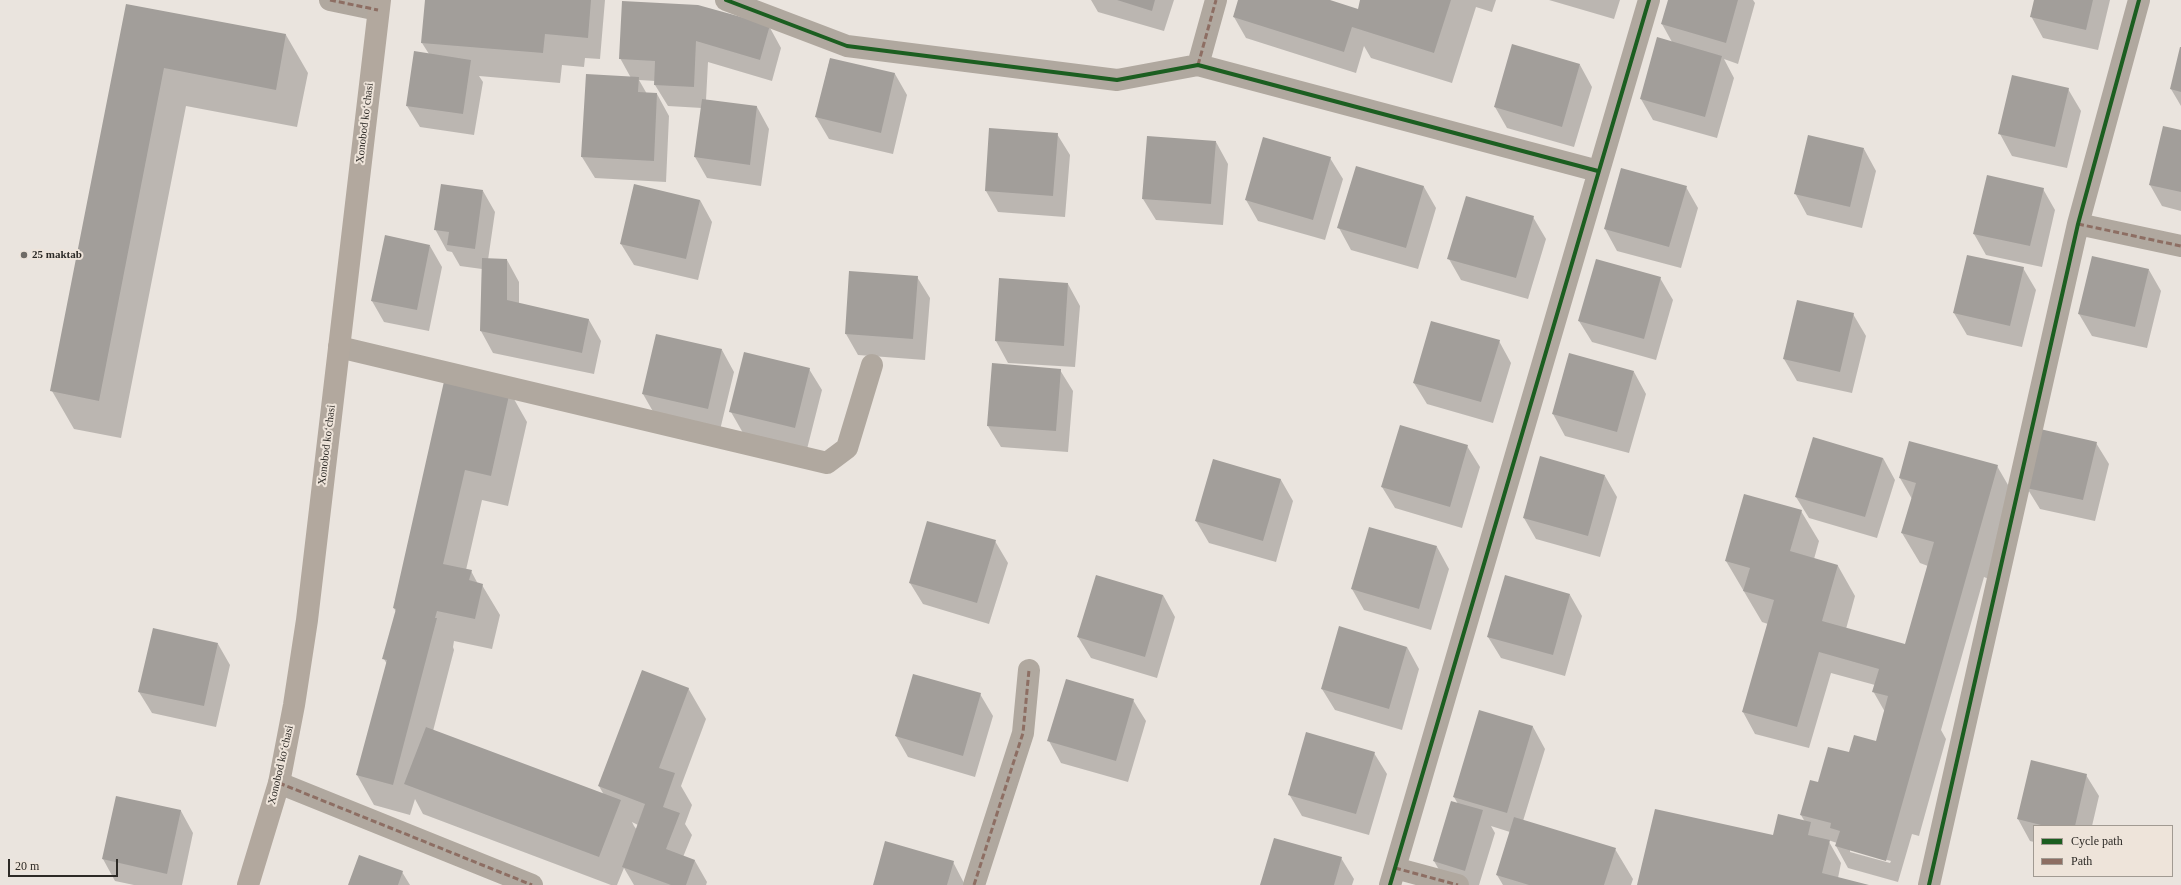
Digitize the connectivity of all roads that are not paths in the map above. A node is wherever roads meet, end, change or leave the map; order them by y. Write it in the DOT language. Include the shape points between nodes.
graph roads {
  1 [pos="330,0"];
  2 [pos="726,0"];
  3 [pos="1216,0"];
  4 [pos="1649,0"];
  5 [pos="2139,0"];
  6 [pos="379,5"];
  7 [pos="1198,66"];
  8 [pos="1598,171"];
  9 [pos="2078,224"];
  10 [pos="2181,246"];
  11 [pos="339,347"];
  12 [pos="872,365"];
  13 [pos="1029,670"];
  14 [pos="279,784"];
  15 [pos="1392,876"];
  16 [pos="248,885"];
  17 [pos="532,885"];
  18 [pos="974,885"];
  19 [pos="1458,885"];
  20 [pos="1929,885"];
  1 -- 6 [label="street"];
  2 -- 7 [label="street" via="847,46 1117,80"];
  3 -- 7 [label="street"];
  4 -- 8 [label="street"];
  5 -- 9 [label="street"];
  6 -- 11 [label="main road, Xonobod koʻchasi"];
  7 -- 8 [label="street"];
  8 -- 15 [label="street"];
  9 -- 10 [label="street"];
  9 -- 20 [label="street"];
  11 -- 12 [label="street" via="827,463 847,448"];
  11 -- 14 [label="main road, Xonobod koʻchasi" via="307,620"];
  13 -- 18 [label="street" via="1023,733"];
  14 -- 16 [label="main road, Xonobod koʻchasi"];
  14 -- 17 [label="street"];
  15 -- 19 [label="street"];
}
